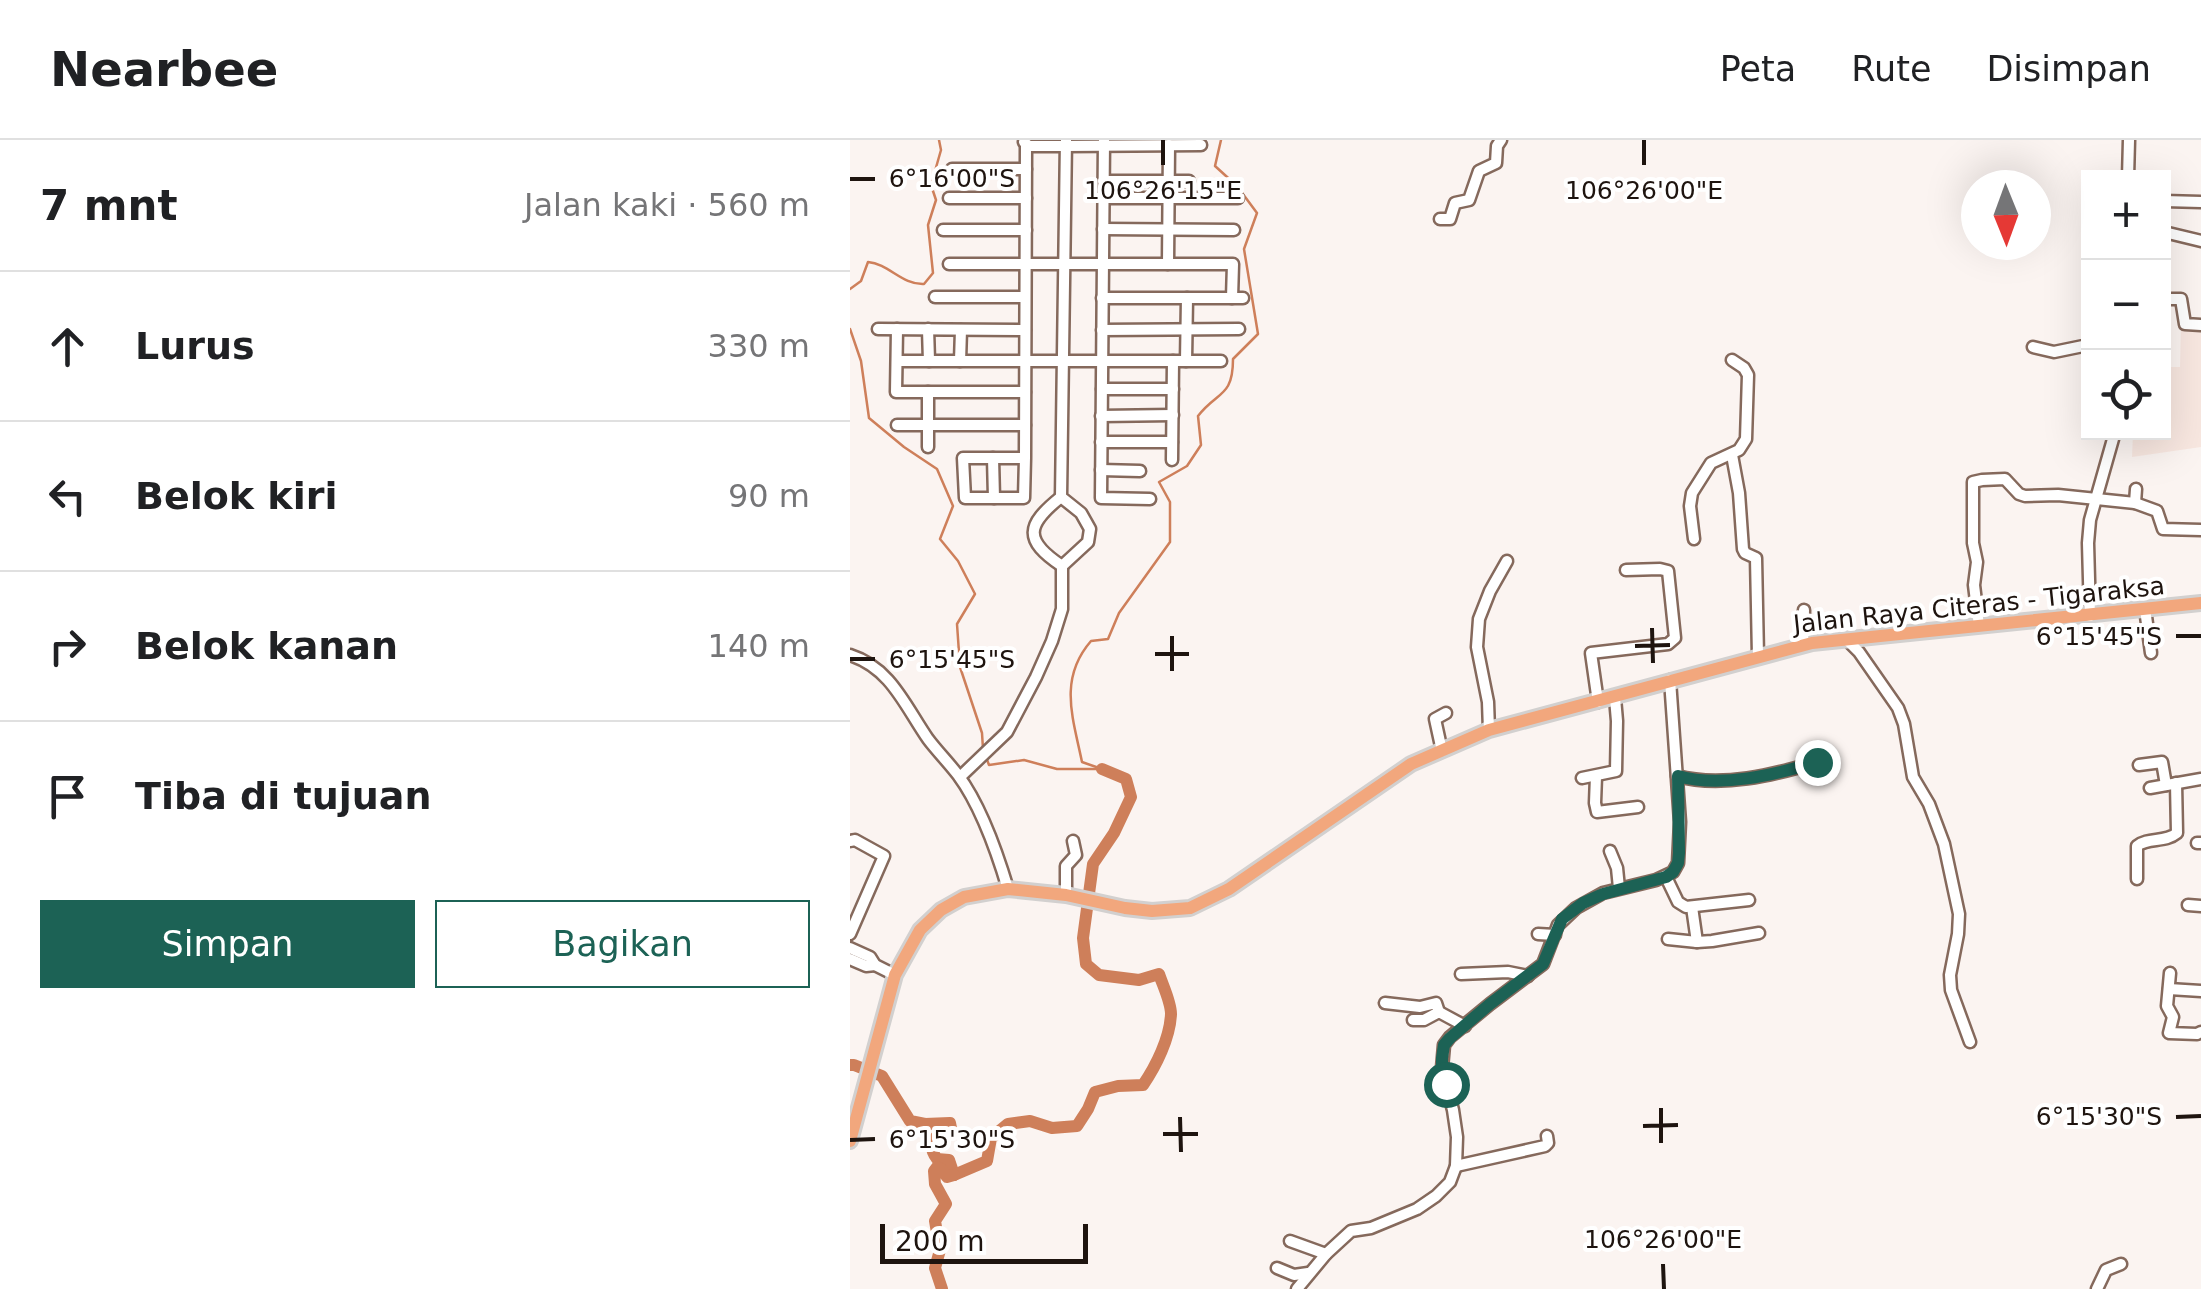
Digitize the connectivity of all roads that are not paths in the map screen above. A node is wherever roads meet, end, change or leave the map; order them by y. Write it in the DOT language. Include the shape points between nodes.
graph roads {
  1 [pos="1501,140"];
  2 [pos="2129,140"];
  3 [pos="1104,142"];
  4 [pos="1025,143"];
  5 [pos="1066,143"];
  6 [pos="1169,145"];
  7 [pos="1201,145"];
  8 [pos="952,169"];
  9 [pos="1026,169"];
  10 [pos="2128,170"];
  11 [pos="1168,180"];
  12 [pos="1103,181"];
  13 [pos="1188,181"];
  14 [pos="949,198"];
  15 [pos="1026,198"];
  16 [pos="1103,198"];
  17 [pos="1168,198"];
  18 [pos="1238,198"];
  19 [pos="2171,201"];
  20 [pos="2201,202"];
  21 [pos="1440,219"];
  22 [pos="1103,229"];
  23 [pos="943,230"];
  24 [pos="1026,230"];
  25 [pos="1168,230"];
  26 [pos="1234,230"];
  27 [pos="2171,234"];
  28 [pos="2201,241"];
  29 [pos="949,264"];
  30 [pos="1026,264"];
  31 [pos="1063,264"];
  32 [pos="1102,264"];
  33 [pos="1168,264"];
  34 [pos="1025,296"];
  35 [pos="935,297"];
  36 [pos="1102,298"];
  37 [pos="1186,298"];
  38 [pos="2171,299"];
  39 [pos="2201,325"];
  40 [pos="878,329"];
  41 [pos="897,329"];
  42 [pos="1239,329"];
  43 [pos="928,330"];
  44 [pos="961,330"];
  45 [pos="1025,330"];
  46 [pos="1102,330"];
  47 [pos="1186,330"];
  48 [pos="2081,346"];
  49 [pos="2033,348"];
  50 [pos="1732,360"];
  51 [pos="929,361"];
  52 [pos="960,361"];
  53 [pos="1025,361"];
  54 [pos="1062,361"];
  55 [pos="1186,361"];
  56 [pos="1221,361"];
  57 [pos="897,362"];
  58 [pos="1102,362"];
  59 [pos="1173,362"];
  60 [pos="1173,388"];
  61 [pos="1102,389"];
  62 [pos="928,392"];
  63 [pos="1025,392"];
  64 [pos="1172,415"];
  65 [pos="1101,416"];
  66 [pos="897,425"];
  67 [pos="928,425"];
  68 [pos="1024,425"];
  69 [pos="2113,440"];
  70 [pos="1101,442"];
  71 [pos="1172,442"];
  72 [pos="928,447"];
  73 [pos="1732,455"];
  74 [pos="994,458"];
  75 [pos="1024,458"];
  76 [pos="1172,460"];
  77 [pos="1101,470"];
  78 [pos="1140,471"];
  79 [pos="2136,489"];
  80 [pos="1061,497"];
  81 [pos="994,498"];
  82 [pos="1150,499"];
  83 [pos="2095,500"];
  84 [pos="2135,503"];
  85 [pos="2201,530"];
  86 [pos="1694,539"];
  87 [pos="1507,561"];
  88 [pos="1062,566"];
  89 [pos="1626,570"];
  90 [pos="2201,603"];
  91 [pos="2145,609"];
  92 [pos="1804,610"];
  93 [pos="2090,616"];
  94 [pos="1978,626"];
  95 [pos="1846,639"];
  96 [pos="1803,645"];
  97 [pos="2151,653"];
  98 [pos="850,655"];
  99 [pos="1757,660"];
  100 [pos="1670,680"];
  101 [pos="1614,698"];
  102 [pos="1598,702"];
  103 [pos="1446,713"];
  104 [pos="1488,730"];
  105 [pos="1442,751"];
  106 [pos="1817,762"];
  107 [pos="2138,765"];
  108 [pos="1596,776"];
  109 [pos="1678,776"];
  110 [pos="960,778"];
  111 [pos="1582,778"];
  112 [pos="2201,779"];
  113 [pos="2171,784"];
  114 [pos="2150,788"];
  115 [pos="1638,807"];
  116 [pos="850,841"];
  117 [pos="1074,841"];
  118 [pos="1610,850"];
  119 [pos="1666,877"];
  120 [pos="2136,879"];
  121 [pos="1619,888"];
  122 [pos="1008,889"];
  123 [pos="1069,896"];
  124 [pos="1749,900"];
  125 [pos="1692,907"];
  126 [pos="854,912"];
  127 [pos="1759,932"];
  128 [pos="850,934"];
  129 [pos="1538,934"];
  130 [pos="1555,935"];
  131 [pos="1668,939"];
  132 [pos="1697,942"];
  133 [pos="850,948"];
  134 [pos="850,959"];
  135 [pos="874,965"];
  136 [pos="2170,973"];
  137 [pos="1462,974"];
  138 [pos="894,975"];
  139 [pos="1528,976"];
  140 [pos="2169,989"];
  141 [pos="2201,991"];
  142 [pos="1448,997"];
  143 [pos="1384,1003"];
  144 [pos="1437,1008"];
  145 [pos="1413,1020"];
  146 [pos="1464,1026"];
  147 [pos="2201,1032"];
  148 [pos="1970,1042"];
  149 [pos="1547,1136"];
  150 [pos="850,1141"];
  151 [pos="1456,1166"];
  152 [pos="1290,1241"];
  153 [pos="1326,1254"];
  154 [pos="2121,1264"];
  155 [pos="1277,1268"];
  156 [pos="1308,1273"];
  157 [pos="1297,1289"];
  158 [pos="2097,1289"];
  1 -- 21 [label="street" via="1496,163 1479,172 1469,200 1455,203 1450,219"];
  2 -- 10 [label="street"];
  3 -- 5 [label="street"];
  3 -- 6 [label="street"];
  3 -- 12 [label="street"];
  4 -- 5 [label="street"];
  4 -- 9 [label="street"];
  5 -- 31 [label="street"];
  6 -- 7 [label="street"];
  6 -- 11 [label="street"];
  8 -- 9 [label="street"];
  9 -- 15 [label="street"];
  11 -- 12 [label="street"];
  11 -- 13 [label="street"];
  11 -- 17 [label="street"];
  12 -- 16 [label="street"];
  14 -- 15 [label="street"];
  15 -- 24 [label="street"];
  16 -- 17 [label="street"];
  16 -- 22 [label="street"];
  17 -- 18 [label="street"];
  17 -- 25 [label="street"];
  19 -- 20 [label="street"];
  22 -- 25 [label="street"];
  22 -- 32 [label="street"];
  23 -- 24 [label="street"];
  24 -- 30 [label="street"];
  25 -- 26 [label="street"];
  25 -- 33 [label="street"];
  27 -- 28 [label="street"];
  29 -- 30 [label="street"];
  30 -- 31 [label="street"];
  30 -- 34 [label="street"];
  31 -- 32 [label="street"];
  31 -- 54 [label="street"];
  32 -- 33 [label="street"];
  32 -- 36 [label="street"];
  33 -- 37 [label="street" via="1233,264 1238,298"];
  34 -- 35 [label="street"];
  34 -- 45 [label="street"];
  36 -- 37 [label="street"];
  36 -- 46 [label="street"];
  37 -- 47 [label="street"];
  38 -- 39 [label="street" via="2182,300 2185,324"];
  40 -- 41 [label="street"];
  41 -- 43 [label="street"];
  41 -- 57 [label="street"];
  42 -- 47 [label="street"];
  43 -- 44 [label="street"];
  43 -- 51 [label="street"];
  44 -- 45 [label="street"];
  44 -- 52 [label="street"];
  45 -- 53 [label="street"];
  46 -- 47 [label="street"];
  46 -- 58 [label="street"];
  47 -- 55 [label="street"];
  48 -- 49 [label="street"];
  50 -- 73 [label="street" via="1748,375 1746,439"];
  51 -- 52 [label="street"];
  51 -- 57 [label="street"];
  52 -- 53 [label="street"];
  53 -- 54 [label="street"];
  53 -- 63 [label="street"];
  54 -- 58 [label="street"];
  54 -- 80 [label="street"];
  55 -- 56 [label="street"];
  55 -- 59 [label="street"];
  57 -- 62 [label="street" via="896,392"];
  58 -- 59 [label="street"];
  58 -- 61 [label="street"];
  59 -- 60 [label="street"];
  60 -- 61 [label="street"];
  60 -- 64 [label="street"];
  61 -- 65 [label="street"];
  62 -- 63 [label="street"];
  62 -- 67 [label="street"];
  63 -- 68 [label="street"];
  64 -- 65 [label="street"];
  64 -- 71 [label="street"];
  65 -- 70 [label="street"];
  66 -- 67 [label="street"];
  67 -- 68 [label="street"];
  67 -- 72 [label="street"];
  68 -- 75 [label="street"];
  69 -- 83 [label="street"];
  70 -- 71 [label="street"];
  70 -- 77 [label="street"];
  71 -- 76 [label="street"];
  73 -- 86 [label="street" via="1711,464 1692,493"];
  73 -- 99 [label="street" via="1744,548 1756,558"];
  74 -- 75 [label="street"];
  74 -- 81 [label="street"];
  74 -- 81 [label="street" via="964,458 964,498"];
  75 -- 81 [label="street" via="1024,498"];
  77 -- 78 [label="street"];
  77 -- 82 [label="street" via="1101,498"];
  79 -- 84 [label="street"];
  80 -- 88 [label="street" via="1081,512 1090,530 1088,542"];
  80 -- 88 [label="street" via="1034,526 1038,547"];
  83 -- 84 [label="street"];
  83 -- 93 [label="street" via="2088,543"];
  83 -- 94 [label="street" via="2024,496 2005,479 1973,482"];
  84 -- 85 [label="street" via="2157,510 2163,529"];
  87 -- 104 [label="street" via="1479,619"];
  88 -- 110 [label="street" via="1062,609 1052,641 1007,732"];
  89 -- 102 [label="street" via="1668,571 1675,638 1591,653"];
  90 -- 91 [label="main road, Jalan Raya Citeras - Tigaraksa"];
  91 -- 93 [label="main road, Jalan Raya Citeras - Tigaraksa"];
  91 -- 97 [label="street"];
  92 -- 96 [label="street"];
  93 -- 94 [label="main road, Jalan Raya Citeras - Tigaraksa"];
  94 -- 95 [label="main road, Jalan Raya Citeras - Tigaraksa"];
  95 -- 96 [label="main road, Jalan Raya Citeras - Tigaraksa"];
  95 -- 148 [label="street" via="1898,708 1913,777 1944,844 1959,914 1951,990"];
  96 -- 99 [label="main road, Jalan Raya Citeras - Tigaraksa"];
  98 -- 110 [label="street" via="894,685"];
  99 -- 100 [label="main road, Jalan Raya Citeras - Tigaraksa"];
  100 -- 101 [label="main road, Jalan Raya Citeras - Tigaraksa"];
  100 -- 109 [label="street"];
  101 -- 102 [label="main road, Jalan Raya Citeras - Tigaraksa"];
  101 -- 108 [label="street" via="1616,771"];
  102 -- 104 [label="main road, Jalan Raya Citeras - Tigaraksa"];
  103 -- 105 [label="street" via="1434,719"];
  104 -- 105 [label="main road, Jalan Raya Citeras - Tigaraksa"];
  105 -- 123 [label="main road, Jalan Raya Citeras - Tigaraksa" via="1411,764 1203,903 1152,910"];
  106 -- 109 [label="street" via="1738,778"];
  107 -- 113 [label="street" via="2162,762"];
  108 -- 111 [label="street"];
  108 -- 115 [label="street" via="1598,812"];
  109 -- 119 [label="street" via="1678,863"];
  110 -- 122 [label="street"];
  112 -- 113 [label="street"];
  113 -- 114 [label="street"];
  113 -- 120 [label="street" via="2177,833 2139,843"];
  116 -- 126 [label="street" via="884,856"];
  117 -- 123 [label="street" via="1075,857 1066,866"];
  118 -- 121 [label="street"];
  119 -- 121 [label="street"];
  119 -- 125 [label="street" via="1678,902"];
  121 -- 130 [label="street" via="1568,914"];
  122 -- 123 [label="main road, Jalan Raya Citeras - Tigaraksa"];
  122 -- 138 [label="main road, Jalan Raya Citeras - Tigaraksa" via="964,897 941,910 920,930"];
  124 -- 125 [label="street"];
  125 -- 132 [label="street"];
  126 -- 128 [label="street"];
  127 -- 132 [label="street"];
  129 -- 130 [label="street"];
  130 -- 139 [label="street" via="1543,964"];
  131 -- 132 [label="street"];
  133 -- 135 [label="street"];
  134 -- 135 [label="street"];
  135 -- 138 [label="street"];
  136 -- 140 [label="street"];
  137 -- 139 [label="street"];
  138 -- 150 [label="main road, Jalan Raya Citeras - Tigaraksa"];
  139 -- 146 [label="street"];
  140 -- 141 [label="street"];
  140 -- 147 [label="street" via="2170,1033"];
  142 -- 144 [label="street"];
  143 -- 144 [label="street"];
  144 -- 145 [label="street"];
  144 -- 146 [label="street"];
  146 -- 151 [label="street" via="1444,1045 1442,1058 1456,1122"];
  149 -- 151 [label="street" via="1545,1146"];
  151 -- 153 [label="street" via="1436,1196 1391,1220 1351,1231"];
  152 -- 153 [label="street"];
  153 -- 156 [label="street"];
  154 -- 158 [label="street" via="2106,1270"];
  155 -- 156 [label="street"];
  156 -- 157 [label="street"];
}
